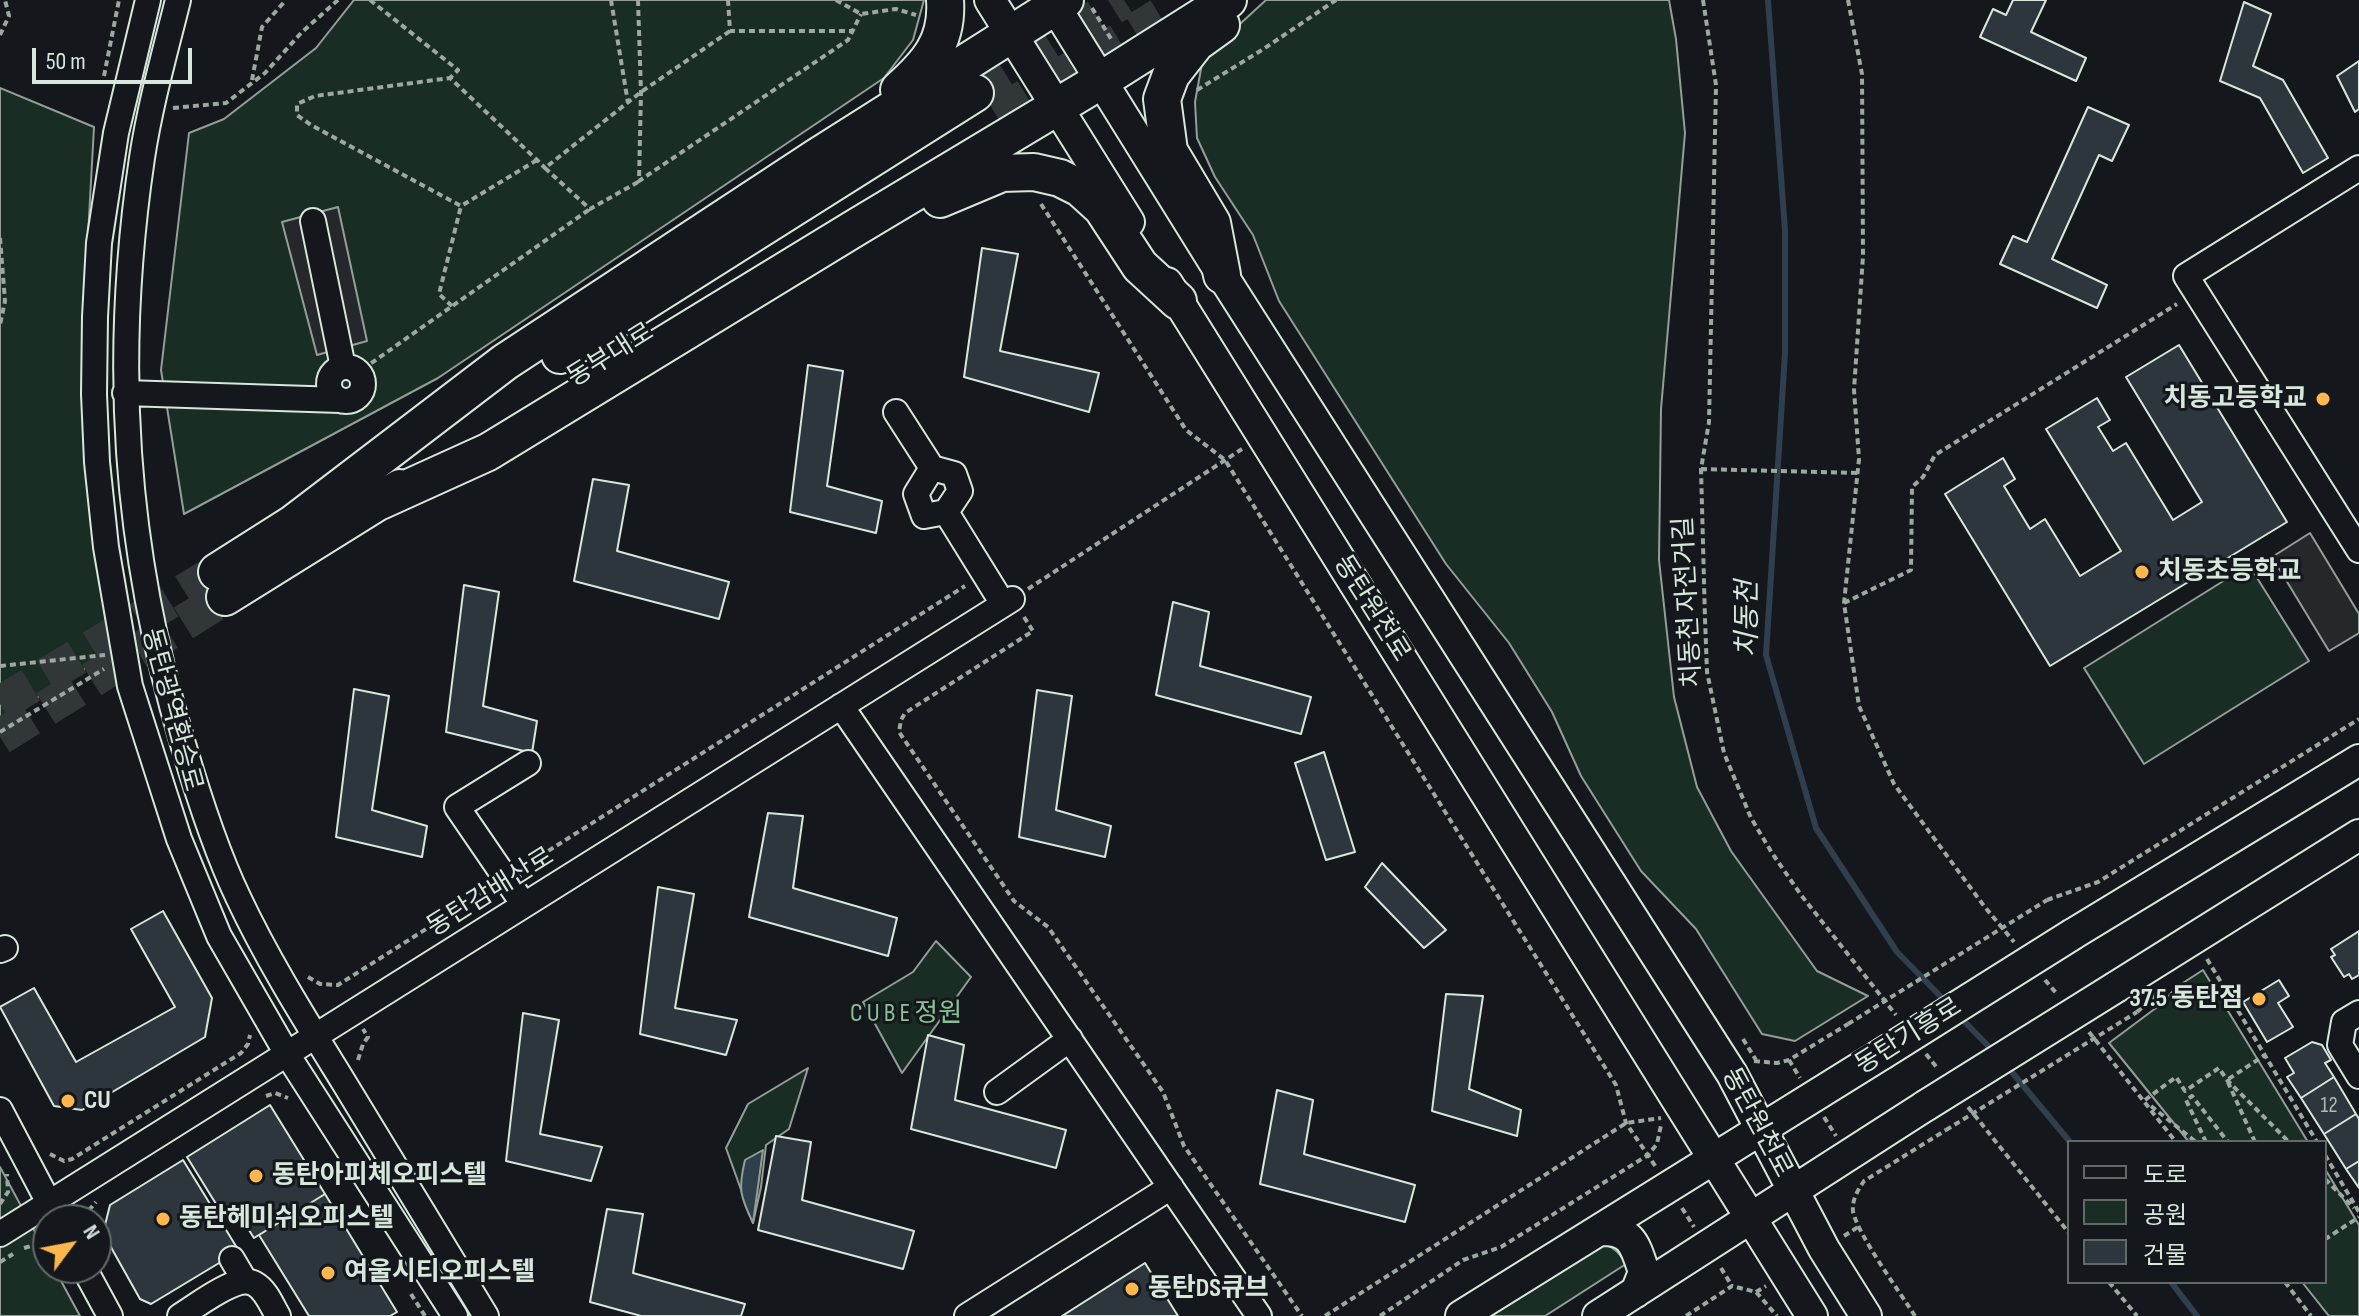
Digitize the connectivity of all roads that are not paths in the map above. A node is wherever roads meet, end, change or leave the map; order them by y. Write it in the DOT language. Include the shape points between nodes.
graph roads {
  1 [pos="148,0"];
  2 [pos="178,0"];
  3 [pos="990,0"];
  4 [pos="1228,0"];
  5 [pos="1243,0"];
  6 [pos="1057,2"];
  7 [pos="932,8"];
  8 [pos="1011,34"];
  9 [pos="1100,81"];
  10 [pos="1057,107"];
  11 [pos="817,157"];
  12 [pos="2359,168"];
  13 [pos="313,221"];
  14 [pos="855,228"];
  15 [pos="1222,275"];
  16 [pos="1178,301"];
  17 [pos="125,393"];
  18 [pos="896,412"];
  19 [pos="380,501"];
  20 [pos="290,526"];
  21 [pos="2359,550"];
  22 [pos="841,706"];
  23 [pos="2359,760"];
  24 [pos="528,763"];
  25 [pos="2359,835"];
  26 [pos="524,905"];
  27 [pos="2359,1013"];
  28 [pos="315,1036"];
  29 [pos="1070,1039"];
  30 [pos="287,1054"];
  31 [pos="2359,1076"];
  32 [pos="997,1092"];
  33 [pos="0,1110"];
  34 [pos="1761,1129"];
  35 [pos="1714,1158"];
  36 [pos="1171,1187"];
  37 [pos="1793,1191"];
  38 [pos="50,1204"];
  39 [pos="66,1204"];
  40 [pos="1751,1218"];
  41 [pos="32,1221"];
  42 [pos="1600,1230"];
  43 [pos="0,1234"];
  44 [pos="232,1259"];
  45 [pos="245,1281"];
  46 [pos="93,1284"];
  47 [pos="1636,1292"];
  48 [pos="110,1316"];
  49 [pos="180,1316"];
  50 [pos="278,1316"];
  51 [pos="455,1316"];
  52 [pos="486,1316"];
  53 [pos="967,1316"];
  54 [pos="1259,1316"];
  55 [pos="1461,1316"];
  56 [pos="1598,1316"];
  57 [pos="1812,1316"];
  58 [pos="1866,1316"];
  1 -- 30 [label="street, 동탄광역환승로" via="116,133 99,243 94,394 106,547 130,686 179,839 219,936"];
  2 -- 17 [label="street, 동탄광역환승로" via="142,155 126,309"];
  3 -- 8 [label="main road, 동탄원천로"];
  4 -- 9 [label="highway"];
  5 -- 15 [label="highway" via="1235,14 1196,43 1171,75 1162,99 1169,151 1212,223"];
  6 -- 8 [label="highway"];
  6 -- 9 [label="main road, 동탄원천로"];
  7 -- 11 [label="highway" via="944,26 927,65"];
  8 -- 10 [label="main road, 동탄원천로"];
  8 -- 11 [label="highway"];
  9 -- 10 [label="highway"];
  9 -- 15 [label="main road, 동탄원천로"];
  10 -- 14 [label="highway"];
  10 -- 16 [label="main road, 동탄원천로"];
  11 -- 20 [label="highway" via="505,362"];
  12 -- 21 [label="street" via="2186,276"];
  13 -- 17 [label="street" via="351,369 333,372 329,382 331,393 340,400"];
  14 -- 16 [label="highway" via="1002,173 1034,172 1080,188 1102,208 1140,266"];
  14 -- 19 [label="highway" via="488,452"];
  15 -- 34 [label="main road, 동탄원천로" via="1732,1074"];
  16 -- 35 [label="main road, 동탄원천로" via="1671,1112"];
  17 -- 28 [label="street, 동탄광역환승로" via="136,538 172,709 236,893"];
  18 -- 22 [label="street, 동탄감배산로" via="932,468 954,474 960,491 946,512 1008,602"];
  19 -- 20 [label="highway, 동부대로" via="221,585"];
  19 -- 20 [label="highway, 동부대로" via="985,104"];
  22 -- 26 [label="street, 동탄감배산로"];
  22 -- 29 [label="street"];
  23 -- 34 [label="main road, 동탄기흥로, bridge"];
  24 -- 26 [label="street" via="457,807"];
  25 -- 37 [label="main road, bridge"];
  26 -- 28 [label="street, 동탄감배산로"];
  27 -- 31 [label="street" via="2344,1022 2340,1045"];
  28 -- 30 [label="street, 동탄감배산로"];
  28 -- 52 [label="street, 동탄광역환승로"];
  29 -- 32 [label="street"];
  29 -- 36 [label="street"];
  30 -- 39 [label="street, 동탄감배산로"];
  30 -- 51 [label="street, 동탄광역환승로"];
  33 -- 38 [label="street"];
  34 -- 35 [label="main road, 동탄기흥로"];
  34 -- 37 [label="main road, 동탄원천로"];
  35 -- 40 [label="main road, 동탄원천로"];
  35 -- 42 [label="main road, 동탄기흥로"];
  36 -- 53 [label="street"];
  36 -- 54 [label="street"];
  37 -- 40 [label="main road"];
  37 -- 58 [label="main road, 동탄원천로"];
  40 -- 47 [label="main road"];
  40 -- 57 [label="main road, 동탄원천로"];
  41 -- 43 [label="street, 동탄감배산로"];
  42 -- 47 [label="main road" via="1618,1229 1629,1237 1644,1272"];
  42 -- 55 [label="main road, 동탄기흥로"];
  44 -- 45 [label="street"];
  45 -- 49 [label="street"];
  45 -- 50 [label="street" via="262,1289"];
  46 -- 48 [label="street"];
  47 -- 56 [label="main road"];
}
